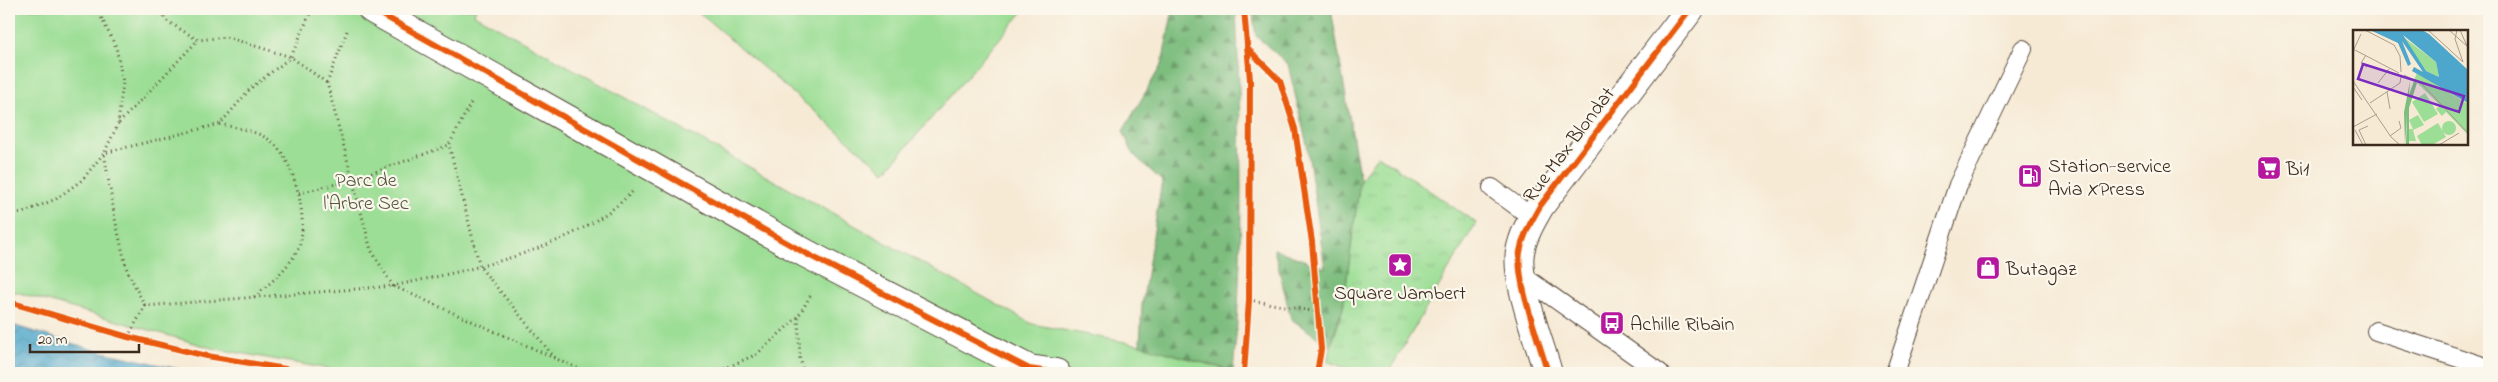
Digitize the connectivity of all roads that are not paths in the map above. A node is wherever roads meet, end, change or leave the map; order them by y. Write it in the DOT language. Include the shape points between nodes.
graph roads {
  1 [pos="1690,9"];
  2 [pos="362,16"];
  3 [pos="2023,49"];
  4 [pos="1492,188"];
  5 [pos="1533,218"];
  6 [pos="1520,274"];
  7 [pos="2376,331"];
  8 [pos="2489,368"];
  9 [pos="1056,373"];
  10 [pos="1548,373"];
  11 [pos="1660,373"];
  12 [pos="1895,373"];
  1 -- 5 [label="street, Rue Max Blondat"];
  2 -- 9 [label="street" via="487,74 828,265 1028,369"];
  3 -- 12 [label="lane" via="1958,185"];
  4 -- 5 [label="lane"];
  5 -- 6 [label="street, Rue Max Blondat" via="1520,253"];
  6 -- 10 [label="street, Rue Max Blondat"];
  6 -- 11 [label="lane"];
  7 -- 8 [label="lane"];
}
